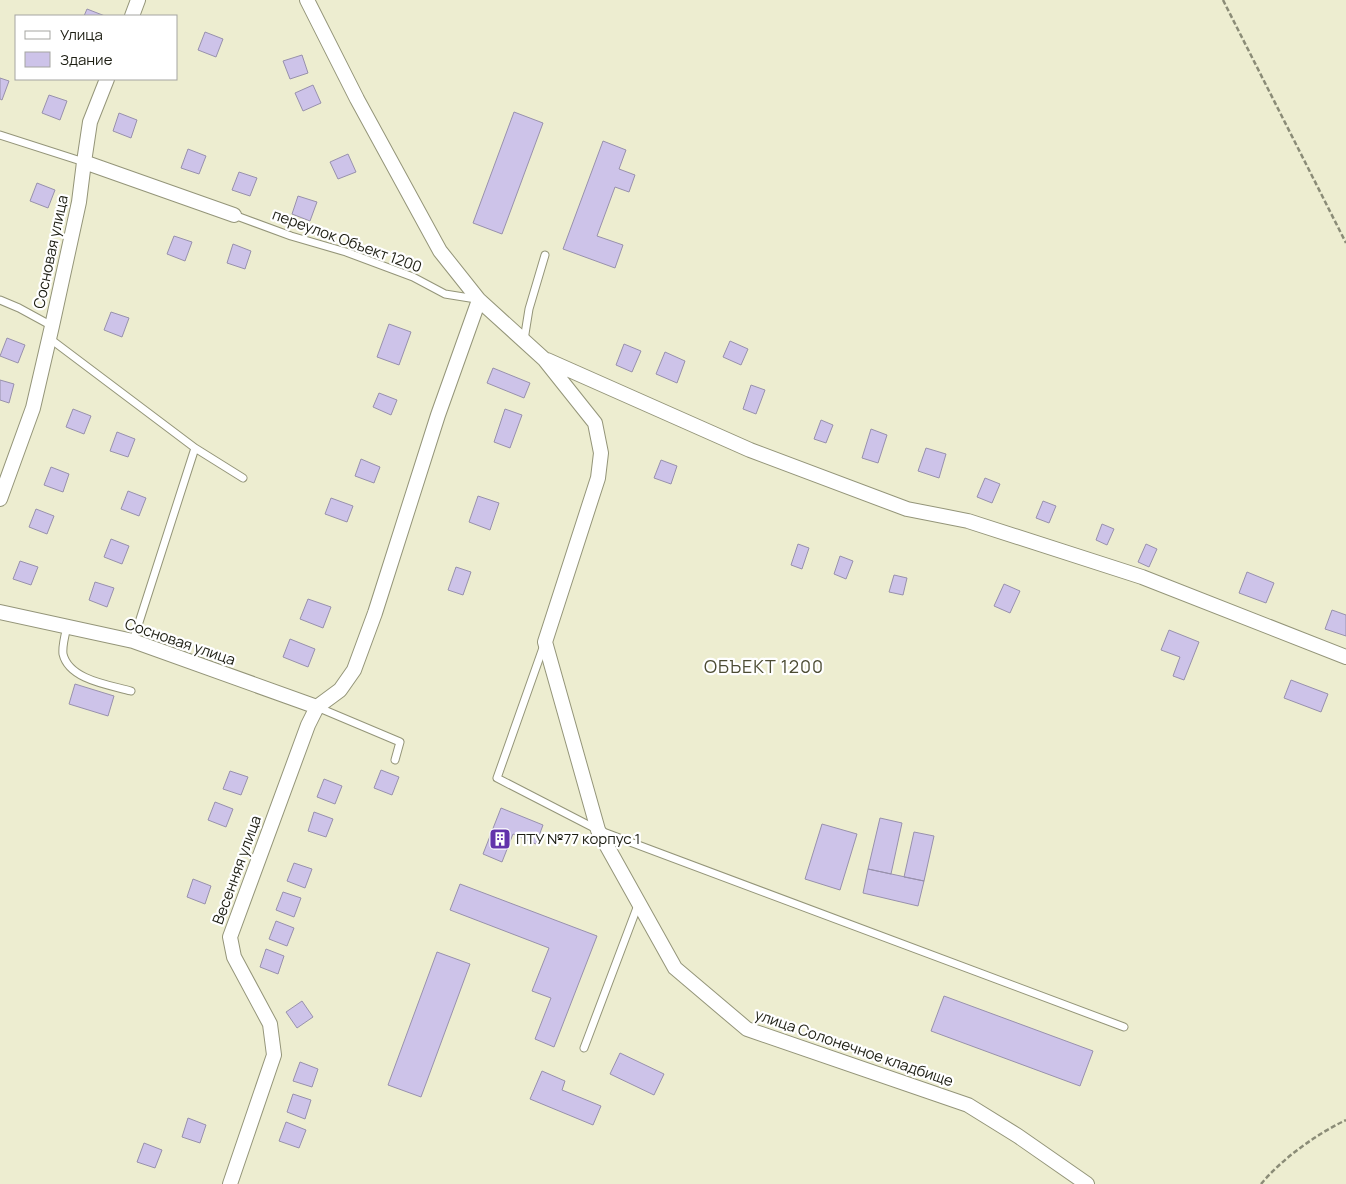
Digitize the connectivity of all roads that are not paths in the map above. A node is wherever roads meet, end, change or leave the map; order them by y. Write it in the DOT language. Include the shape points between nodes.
graph roads {
  1 [pos="138,0"];
  2 [pos="308,0"];
  3 [pos="132,15"];
  4 [pos="107,80"];
  5 [pos="0,135"];
  6 [pos="84,162"];
  7 [pos="234,215"];
  8 [pos="545,256"];
  9 [pos="0,300"];
  10 [pos="479,300"];
  11 [pos="51,332"];
  12 [pos="524,340"];
  13 [pos="544,359"];
  14 [pos="195,448"];
  15 [pos="243,478"];
  16 [pos="0,499"];
  17 [pos="0,612"];
  18 [pos="67,627"];
  19 [pos="133,641"];
  20 [pos="545,642"];
  21 [pos="1346,657"];
  22 [pos="132,691"];
  23 [pos="317,707"];
  24 [pos="395,760"];
  25 [pos="598,830"];
  26 [pos="638,905"];
  27 [pos="1124,1027"];
  28 [pos="584,1048"];
  29 [pos="230,1184"];
  30 [pos="1087,1184"];
  1 -- 3 [label="street"];
  2 -- 10 [label="street" via="357,99 440,250"];
  4 -- 6 [label="street, Сосновая улица" via="90,122"];
  5 -- 6 [label="lane"];
  6 -- 7 [label="street"];
  6 -- 11 [label="street, Сосновая улица"];
  7 -- 10 [label="lane, переулок Объект 1200" via="405,274 445,294"];
  8 -- 12 [label="lane" via="529,309"];
  9 -- 11 [label="lane" via="19,308"];
  10 -- 12 [label="street"];
  10 -- 23 [label="street" via="354,670 340,690"];
  11 -- 14 [label="lane"];
  11 -- 16 [label="street, Сосновая улица" via="33,408"];
  12 -- 13 [label="street"];
  13 -- 20 [label="street" via="595,423 601,453 598,478"];
  13 -- 21 [label="street" via="750,450 907,509 968,520 1142,577"];
  14 -- 15 [label="lane"];
  14 -- 19 [label="lane"];
  17 -- 18 [label="street, Сосновая улица"];
  18 -- 19 [label="street, Сосновая улица"];
  18 -- 22 [label="lane" via="63,652 67,664 82,676"];
  19 -- 23 [label="street, Сосновая улица"];
  20 -- 25 [label="street, улица Солонечное кладбище"];
  20 -- 25 [label="lane" via="497,778"];
  23 -- 24 [label="lane" via="400,742"];
  23 -- 29 [label="street, Весенняя улица" via="230,937 234,957 270,1024 274,1055"];
  25 -- 26 [label="street, улица Солонечное кладбище"];
  25 -- 27 [label="lane"];
  26 -- 28 [label="lane"];
  26 -- 30 [label="street, улица Солонечное кладбище" via="675,968 747,1029 968,1105"];
}
